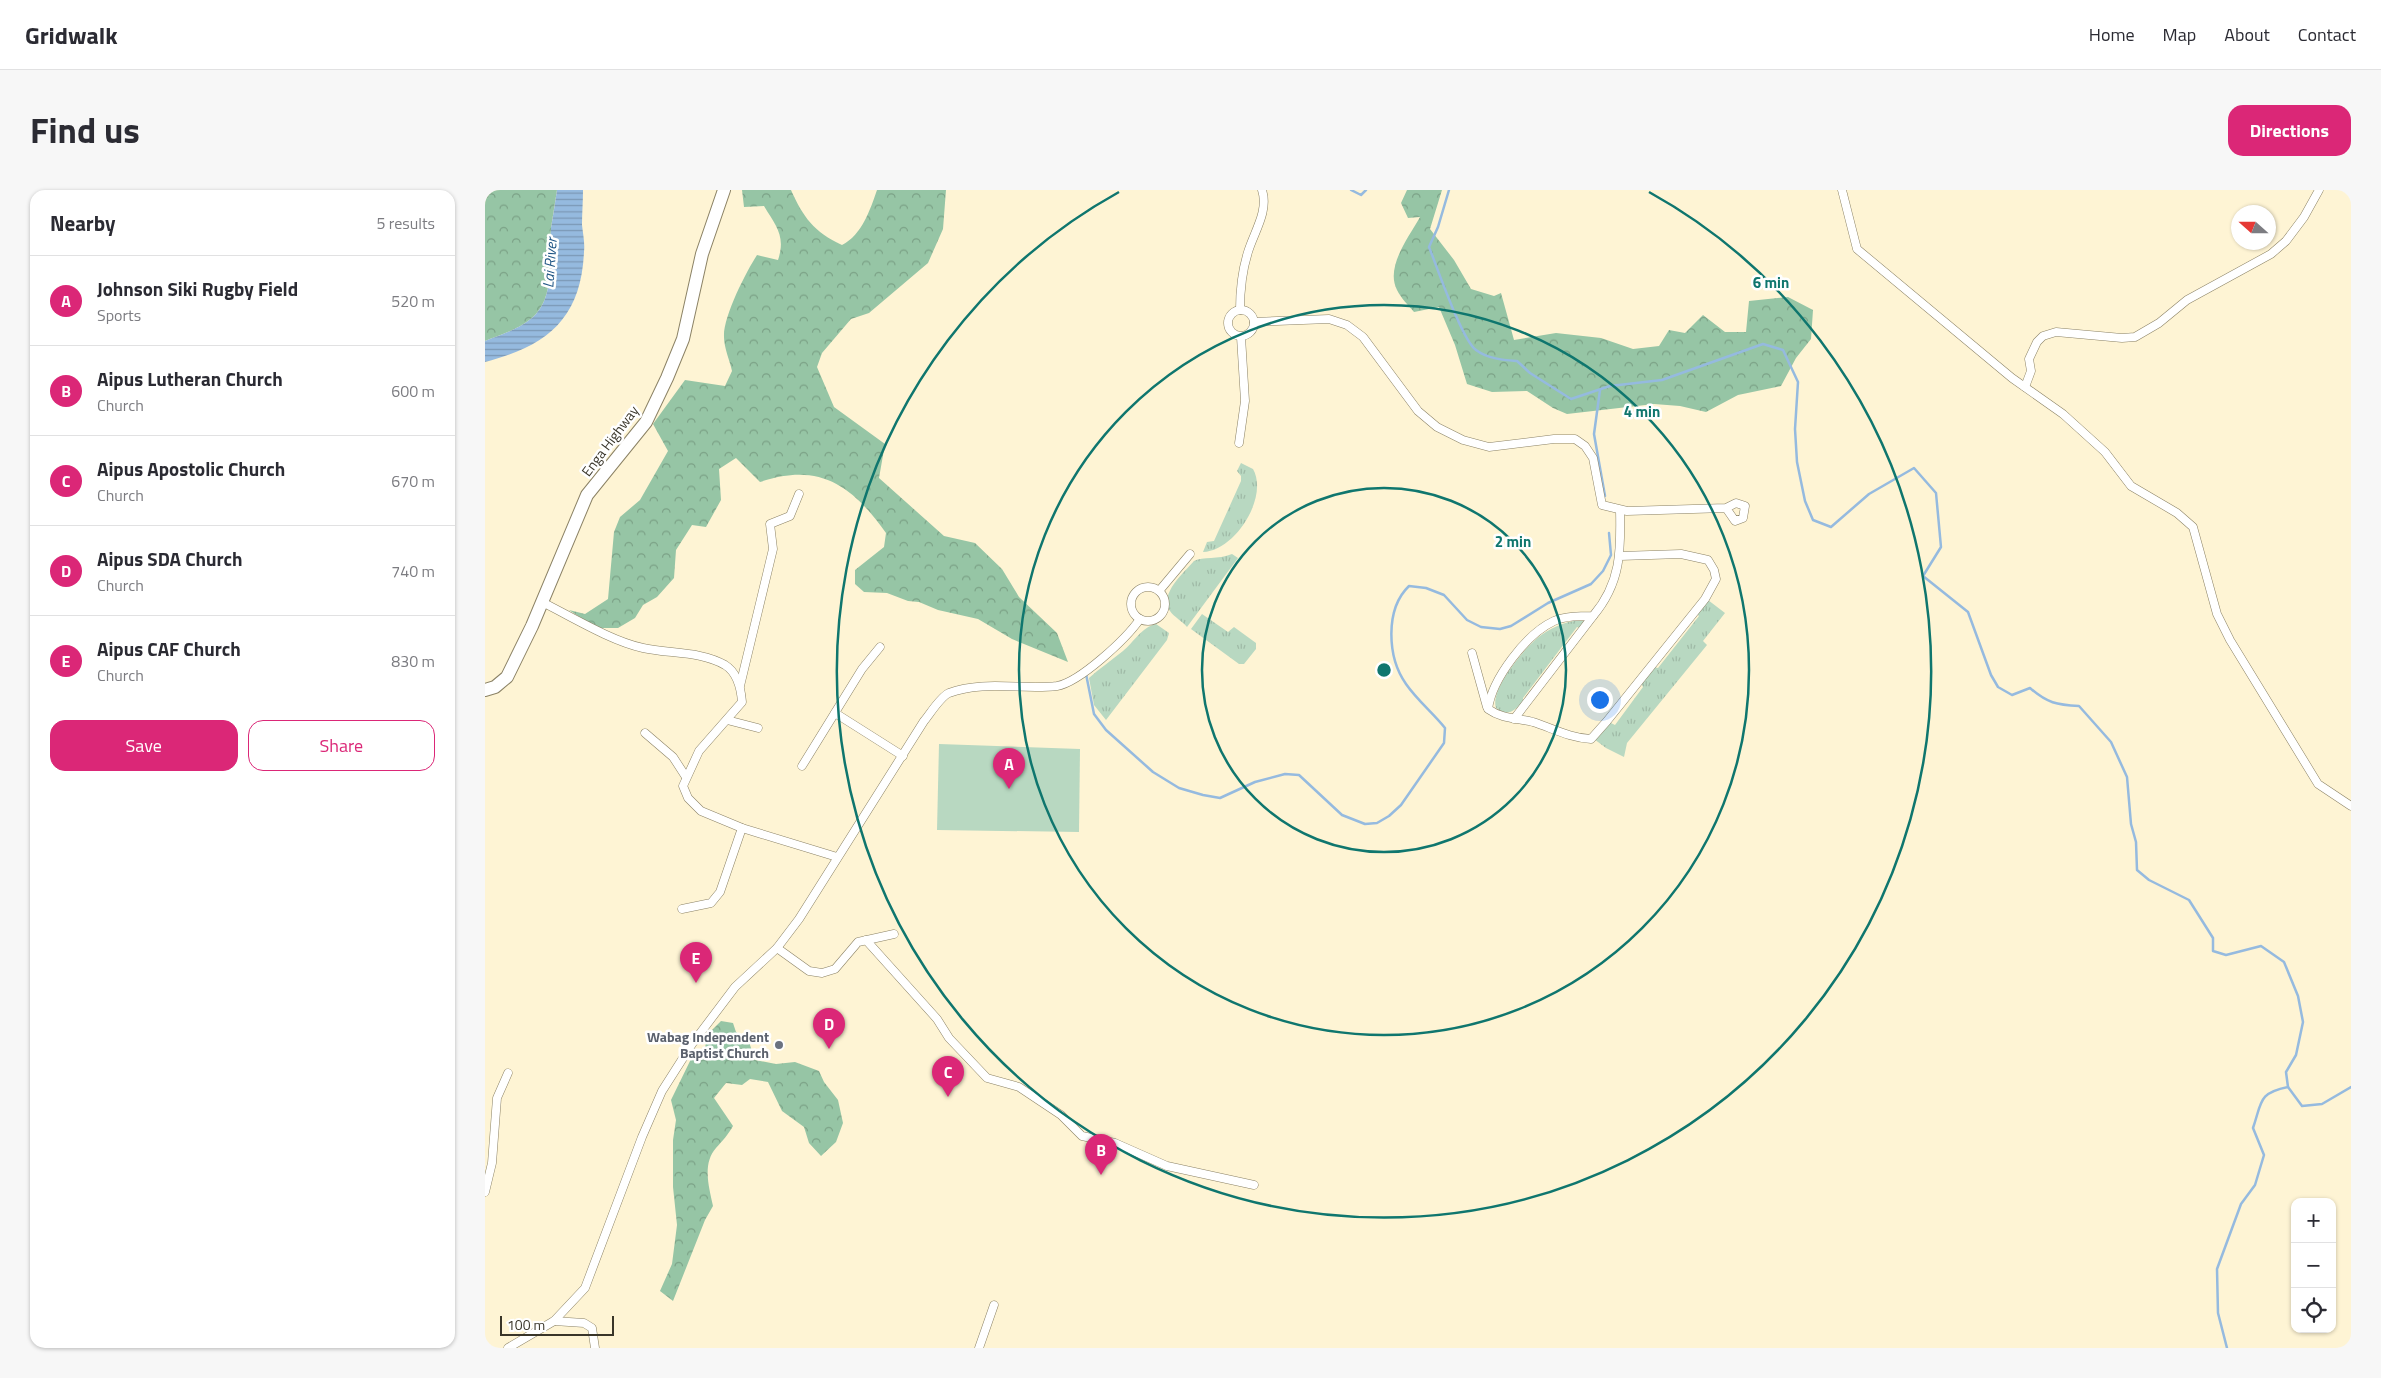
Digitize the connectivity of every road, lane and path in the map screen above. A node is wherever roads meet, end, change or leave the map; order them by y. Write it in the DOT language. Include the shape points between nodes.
graph roads {
  1 [pos="724,190"];
  2 [pos="1262,190"];
  3 [pos="1842,190"];
  4 [pos="2319,190"];
  5 [pos="1240,310"];
  6 [pos="1254,322"];
  7 [pos="1241,337"];
  8 [pos="2025,387"];
  9 [pos="1239,443"];
  10 [pos="799,494"];
  11 [pos="1726,508"];
  12 [pos="1620,510"];
  13 [pos="1190,554"];
  14 [pos="1619,556"];
  15 [pos="1159,591"];
  16 [pos="542,602"];
  17 [pos="1593,616"];
  18 [pos="1140,619"];
  19 [pos="880,647"];
  20 [pos="1472,653"];
  21 [pos="740,686"];
  22 [pos="485,690"];
  23 [pos="1488,709"];
  24 [pos="835,713"];
  25 [pos="1513,719"];
  26 [pos="727,720"];
  27 [pos="758,728"];
  28 [pos="645,733"];
  29 [pos="903,756"];
  30 [pos="802,766"];
  31 [pos="686,777"];
  32 [pos="2351,806"];
  33 [pos="742,828"];
  34 [pos="837,857"];
  35 [pos="682,909"];
  36 [pos="894,934"];
  37 [pos="866,940"];
  38 [pos="777,948"];
  39 [pos="508,1073"];
  40 [pos="1254,1185"];
  41 [pos="485,1192"];
  42 [pos="994,1305"];
  43 [pos="554,1321"];
  44 [pos="509,1348"];
  45 [pos="595,1348"];
  46 [pos="979,1348"];
  1 -- 16 [label="main road, Enga Highway" via="702,254 683,339 667,378 646,422 587,495"];
  2 -- 5 [label="street" via="1266,200 1248,253 1240,288"];
  3 -- 8 [label="street" via="1857,249"];
  4 -- 8 [label="street" via="2286,241 2271,254 2187,300 2159,323 2135,337 2056,332 2043,336 2029,360 2031,371"];
  5 -- 6 [label="street" via="1249,312"];
  5 -- 7 [label="street" via="1229,316 1227,325 1231,333"];
  6 -- 7 [label="street" via="1251,332"];
  6 -- 12 [label="street" via="1329,319 1347,326 1363,337 1418,411 1437,427 1463,440 1489,447 1575,439 1593,458 1601,505"];
  7 -- 9 [label="street" via="1245,401"];
  8 -- 32 [label="street" via="2063,414 2105,452 2131,486 2177,513 2193,527 2217,614 2230,640 2318,784"];
  10 -- 21 [label="street" via="789,516 770,524 773,549"];
  11 -- 12 [label="street"];
  12 -- 14 [label="street"];
  13 -- 15 [label="street"];
  14 -- 17 [label="street" via="1616,575"];
  14 -- 25 [label="street" via="1681,554 1702,558 1708,560 1716,580 1643,678 1591,739 1578,739"];
  15 -- 18 [label="street" via="1164,601 1163,611 1151,621"];
  15 -- 18 [label="street" via="1149,587 1134,594 1132,611"];
  16 -- 21 [label="street" via="625,643 695,655 726,665"];
  16 -- 22 [label="main road, Enga Highway" via="507,677"];
  17 -- 23 [label="street" via="1556,620 1537,630 1500,678 1489,698"];
  17 -- 25 [label="street"];
  18 -- 29 [label="street" via="1130,634 1097,664 1059,686 981,687 948,694 924,721"];
  19 -- 24 [label="street"];
  20 -- 23 [label="street"];
  21 -- 26 [label="street" via="742,702"];
  23 -- 25 [label="street" via="1496,715"];
  24 -- 29 [label="street"];
  24 -- 30 [label="street"];
  26 -- 27 [label="street"];
  26 -- 31 [label="street" via="699,751"];
  28 -- 31 [label="street" via="673,757"];
  29 -- 34 [label="street"];
  31 -- 33 [label="street" via="683,786 688,798 701,811"];
  33 -- 34 [label="street"];
  33 -- 35 [label="street" via="716,898 711,903"];
  34 -- 38 [label="street"];
  36 -- 37 [label="street"];
  37 -- 38 [label="street" via="858,942 835,969 822,973 809,971"];
  37 -- 40 [label="street" via="987,1078 1019,1087 1061,1115 1082,1136 1115,1143 1167,1166"];
  38 -- 43 [label="street" via="735,986 662,1091 585,1288"];
  39 -- 41 [label="street" via="497,1098 492,1163"];
  42 -- 46 [label="street"];
  43 -- 44 [label="street"];
  43 -- 45 [label="street" via="578,1322 592,1328"];
}
